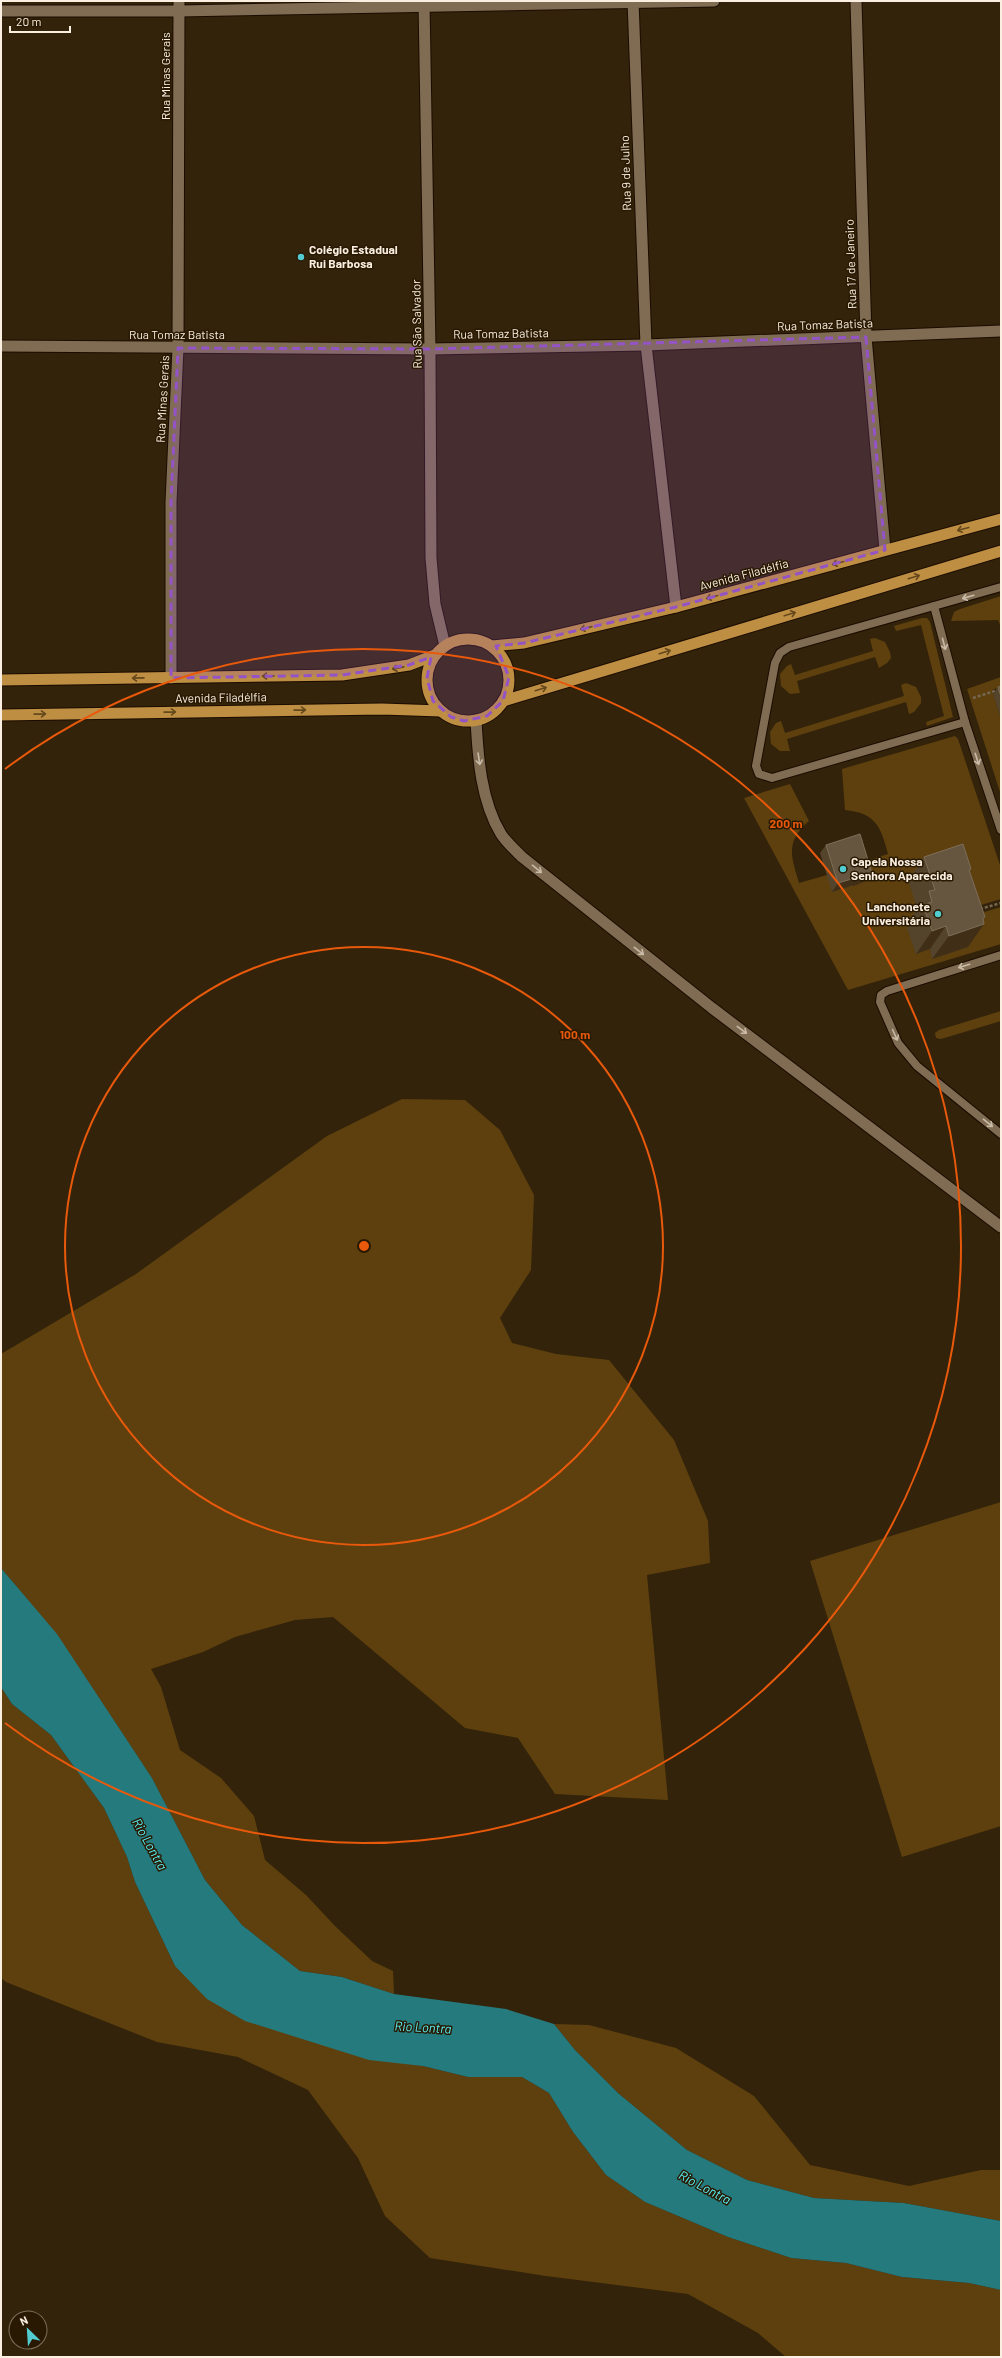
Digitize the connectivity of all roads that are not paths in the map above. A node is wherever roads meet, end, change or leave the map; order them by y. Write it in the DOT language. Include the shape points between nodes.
graph roads {
  1 [pos="714,1"];
  2 [pos="856,1"];
  3 [pos="633,2"];
  4 [pos="424,5"];
  5 [pos="179,6"];
  6 [pos="1,11"];
  7 [pos="1001,331"];
  8 [pos="866,337"];
  9 [pos="646,345"];
  10 [pos="1,346"];
  11 [pos="178,348"];
  12 [pos="430,349"];
  13 [pos="1001,519"];
  14 [pos="885,550"];
  15 [pos="1001,551"];
  16 [pos="1001,587"];
  17 [pos="934,606"];
  18 [pos="676,607"];
  19 [pos="445,646"];
  20 [pos="492,646"];
  21 [pos="435,655"];
  22 [pos="172,678"];
  23 [pos="1,680"];
  24 [pos="503,701"];
  25 [pos="441,710"];
  26 [pos="1,715"];
  27 [pos="476,720"];
  28 [pos="965,722"];
  29 [pos="1001,830"];
  30 [pos="1001,955"];
  31 [pos="1001,1134"];
  32 [pos="1001,1227"];
  1 -- 3 [label="street"];
  2 -- 8 [label="street, Rua 17 de Janeiro"];
  3 -- 4 [label="street"];
  3 -- 9 [label="street, Rua 9 de Julho"];
  4 -- 5 [label="street"];
  4 -- 12 [label="street, Rua São Salvador"];
  5 -- 6 [label="street"];
  5 -- 11 [label="street, Rua Minas Gerais"];
  7 -- 8 [label="street, Rua Tomaz Batista"];
  8 -- 9 [label="street, Rua Tomaz Batista"];
  8 -- 14 [label="street, Rua 17 de Janeiro"];
  9 -- 12 [label="street, Rua Tomaz Batista"];
  9 -- 18 [label="street, Rua 9 de Julho"];
  10 -- 11 [label="street, Rua Tomaz Batista"];
  11 -- 12 [label="street, Rua Tomaz Batista"];
  11 -- 22 [label="street, Rua Minas Gerais" via="171,502"];
  12 -- 19 [label="street, Rua São Salvador" via="431,558 435,604"];
  13 -- 14 [label="main road, Avenida Filadélfia, one-way"];
  14 -- 18 [label="main road, Avenida Filadélfia, one-way"];
  24 -- 15 [label="main road, one-way"];
  16 -- 17 [label="lane, one-way"];
  17 -- 28 [label="lane, one-way"];
  17 -- 28 [label="lane" via="789,647 780,653 775,662 756,766 759,774 772,778"];
  18 -- 20 [label="main road, Avenida Filadélfia, one-way" via="524,643"];
  19 -- 20 [label="main road" via="456,640 469,639"];
  19 -- 21 [label="main road"];
  20 -- 24 [label="main road" via="507,666 508,689"];
  21 -- 22 [label="main road, Avenida Filadélfia, one-way" via="409,666 342,675"];
  21 -- 25 [label="main road" via="429,666 427,684 433,701"];
  22 -- 23 [label="main road, Avenida Filadélfia, one-way"];
  24 -- 27 [label="main road" via="492,713"];
  26 -- 25 [label="main road, Avenida Filadélfia, one-way"];
  25 -- 27 [label="main road" via="457,719"];
  27 -- 32 [label="street, one-way" via="478,755 490,811 501,835 522,857 712,1008"];
  28 -- 29 [label="lane, one-way"];
  30 -- 31 [label="lane, one-way" via="887,991 880,1002 898,1043 917,1066"];
}
